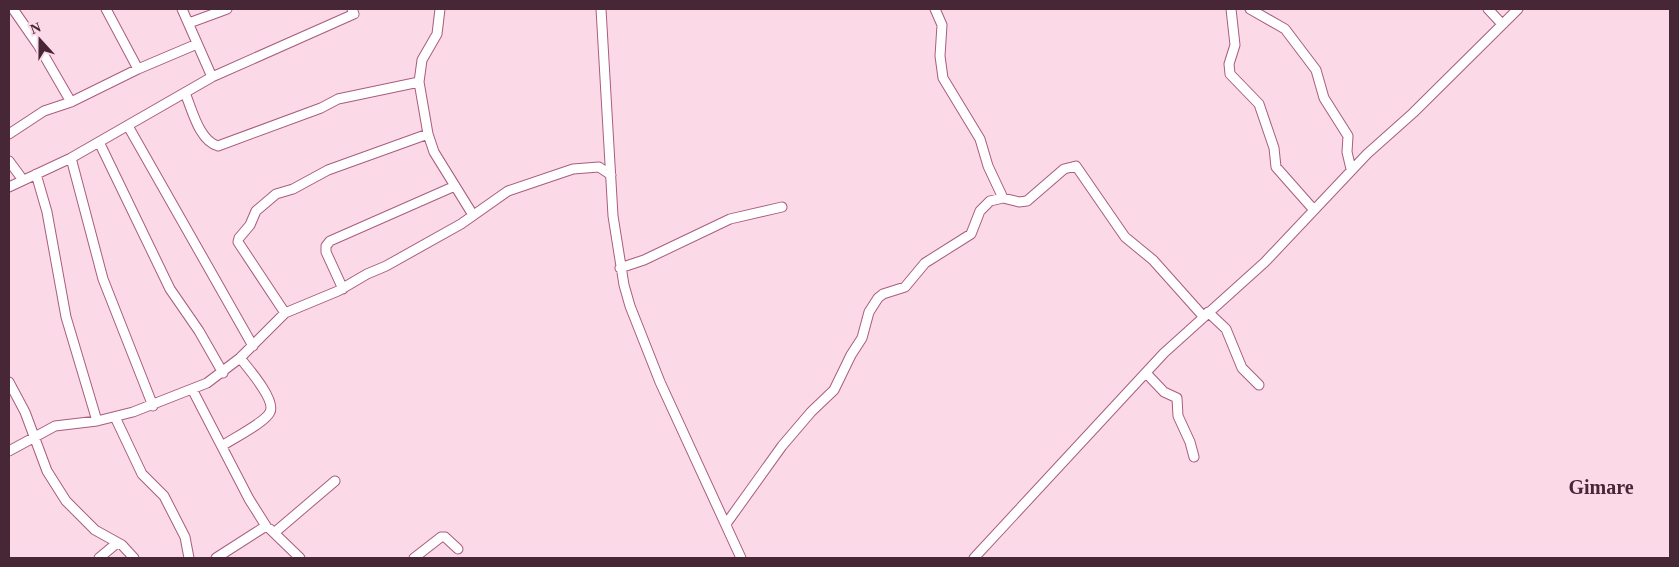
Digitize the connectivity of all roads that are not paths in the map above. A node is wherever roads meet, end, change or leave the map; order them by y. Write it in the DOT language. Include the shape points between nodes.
graph roads {
  1 [pos="13,9"];
  2 [pos="106,9"];
  3 [pos="182,9"];
  4 [pos="227,9"];
  5 [pos="352,9"];
  6 [pos="440,9"];
  7 [pos="601,9"];
  8 [pos="935,9"];
  9 [pos="1231,9"];
  10 [pos="1250,9"];
  11 [pos="1488,9"];
  12 [pos="1518,9"];
  13 [pos="189,23"];
  14 [pos="1502,24"];
  15 [pos="197,44"];
  16 [pos="138,69"];
  17 [pos="212,77"];
  18 [pos="418,82"];
  19 [pos="184,93"];
  20 [pos="72,102"];
  21 [pos="128,126"];
  22 [pos="9,134"];
  23 [pos="428,134"];
  24 [pos="99,142"];
  25 [pos="71,158"];
  26 [pos="610,160"];
  27 [pos="9,161"];
  28 [pos="600,167"];
  29 [pos="1351,169"];
  30 [pos="36,174"];
  31 [pos="611,175"];
  32 [pos="23,180"];
  33 [pos="455,186"];
  34 [pos="9,187"];
  35 [pos="1003,198"];
  36 [pos="782,207"];
  37 [pos="1314,210"];
  38 [pos="473,215"];
  39 [pos="620,268"];
  40 [pos="343,288"];
  41 [pos="285,313"];
  42 [pos="1205,314"];
  43 [pos="252,346"];
  44 [pos="240,358"];
  45 [pos="223,373"];
  46 [pos="1146,373"];
  47 [pos="9,382"];
  48 [pos="1259,385"];
  49 [pos="192,389"];
  50 [pos="153,406"];
  51 [pos="115,417"];
  52 [pos="97,421"];
  53 [pos="36,438"];
  54 [pos="222,446"];
  55 [pos="9,452"];
  56 [pos="1194,457"];
  57 [pos="335,481"];
  58 [pos="726,524"];
  59 [pos="266,526"];
  60 [pos="274,533"];
  61 [pos="117,543"];
  62 [pos="458,549"];
  63 [pos="99,558"];
  64 [pos="134,558"];
  65 [pos="189,558"];
  66 [pos="216,558"];
  67 [pos="300,558"];
  68 [pos="414,558"];
  69 [pos="741,558"];
  70 [pos="974,558"];
  1 -- 20 [label="street"];
  2 -- 16 [label="street"];
  3 -- 13 [label="street"];
  4 -- 13 [label="street"];
  5 -- 17 [label="street" via="354,14"];
  6 -- 18 [label="street" via="437,34 422,60"];
  7 -- 26 [label="street"];
  8 -- 35 [label="street" via="942,26 940,56 943,78 980,139"];
  9 -- 37 [label="street" via="1235,45 1229,64 1230,74 1258,104 1274,148 1276,166"];
  10 -- 29 [label="street" via="1286,29 1316,70 1326,104 1348,136"];
  11 -- 14 [label="street"];
  12 -- 14 [label="street"];
  13 -- 15 [label="street"];
  14 -- 29 [label="street" via="1413,113"];
  15 -- 16 [label="street"];
  15 -- 17 [label="street"];
  16 -- 20 [label="street"];
  17 -- 19 [label="street"];
  18 -- 19 [label="street" via="338,99 218,146 205,137"];
  18 -- 23 [label="street"];
  19 -- 21 [label="street"];
  20 -- 22 [label="street" via="44,111"];
  21 -- 24 [label="street"];
  21 -- 43 [label="street"];
  23 -- 33 [label="street" via="439,162"];
  23 -- 41 [label="street" via="328,170 293,189 276,194 256,211 238,242"];
  24 -- 25 [label="street"];
  24 -- 45 [label="street" via="166,282"];
  25 -- 30 [label="street"];
  25 -- 50 [label="street" via="103,279"];
  26 -- 28 [label="street"];
  26 -- 31 [label="street"];
  27 -- 32 [label="street"];
  28 -- 31 [label="street"];
  28 -- 38 [label="street" via="562,172 508,191"];
  29 -- 37 [label="street"];
  30 -- 32 [label="street"];
  30 -- 52 [label="street" via="47,212 66,318"];
  31 -- 39 [label="street"];
  32 -- 34 [label="street"];
  33 -- 38 [label="street"];
  33 -- 40 [label="street" via="330,241 326,252"];
  35 -- 42 [label="street" via="1027,201 1064,169 1076,166 1125,237 1153,260"];
  35 -- 58 [label="street" via="985,204 971,234 925,263 905,287 878,298 869,312 862,338 834,390 782,446"];
  36 -- 39 [label="street" via="730,219"];
  37 -- 42 [label="street" via="1265,262"];
  38 -- 40 [label="street"];
  39 -- 58 [label="street" via="630,306 660,382"];
  40 -- 41 [label="street"];
  41 -- 43 [label="street"];
  42 -- 46 [label="street"];
  42 -- 48 [label="street" via="1226,329 1242,368"];
  43 -- 44 [label="street"];
  44 -- 45 [label="street"];
  44 -- 54 [label="street" via="265,393 271,411"];
  45 -- 49 [label="street"];
  46 -- 56 [label="street" via="1164,392 1177,398 1178,416"];
  46 -- 70 [label="street"];
  47 -- 53 [label="street"];
  49 -- 50 [label="street"];
  49 -- 54 [label="street"];
  50 -- 51 [label="street"];
  51 -- 52 [label="street"];
  51 -- 65 [label="street" via="142,474 164,496 177,520 188,542"];
  52 -- 53 [label="street" via="55,426"];
  53 -- 55 [label="street"];
  53 -- 61 [label="street" via="46,471 66,501 95,530"];
  54 -- 59 [label="street"];
  57 -- 60 [label="street"];
  58 -- 69 [label="street"];
  59 -- 60 [label="street"];
  59 -- 66 [label="street"];
  60 -- 67 [label="street"];
  61 -- 63 [label="street"];
  61 -- 64 [label="street"];
  62 -- 68 [label="street" via="441,537"];
}
